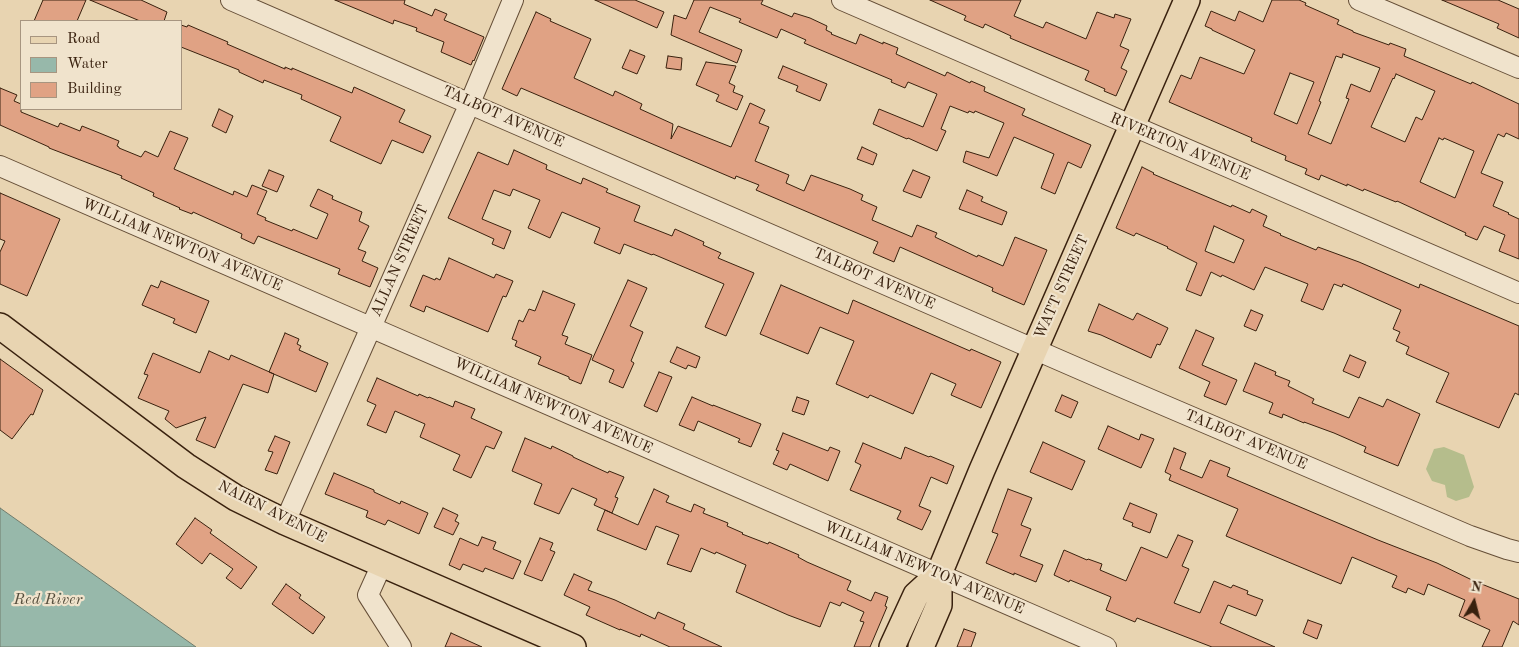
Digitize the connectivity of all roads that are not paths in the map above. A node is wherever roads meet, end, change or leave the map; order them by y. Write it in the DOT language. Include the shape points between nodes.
graph roads {
  1 [pos="231,0"];
  2 [pos="513,0"];
  3 [pos="842,0"];
  4 [pos="1187,0"];
  5 [pos="1359,0"];
  6 [pos="1519,68"];
  7 [pos="470,103"];
  8 [pos="1132,126"];
  9 [pos="0,166"];
  10 [pos="1519,293"];
  11 [pos="0,326"];
  12 [pos="371,327"];
  13 [pos="1034,349"];
  14 [pos="285,522"];
  15 [pos="1519,552"];
  16 [pos="382,564"];
  17 [pos="939,574"];
  18 [pos="401,647"];
  19 [pos="573,647"];
  20 [pos="892,647"];
  21 [pos="921,647"];
  22 [pos="1106,647"];
  1 -- 7 [label="street, TALBOT AVENUE"];
  2 -- 7 [label="street, ALLAN STREET"];
  3 -- 8 [label="street, RIVERTON AVENUE"];
  4 -- 8 [label="main road, WATT STREET"];
  5 -- 6 [label="street"];
  7 -- 12 [label="street, ALLAN STREET"];
  7 -- 13 [label="street, TALBOT AVENUE"];
  8 -- 10 [label="street, RIVERTON AVENUE"];
  8 -- 13 [label="main road, WATT STREET"];
  9 -- 12 [label="street, WILLIAM NEWTON AVENUE"];
  11 -- 14 [label="main road, NAIRN AVENUE" via="186,466 236,498"];
  12 -- 14 [label="street, ALLAN STREET"];
  12 -- 17 [label="street, WILLIAM NEWTON AVENUE"];
  13 -- 15 [label="street, TALBOT AVENUE" via="1470,536"];
  13 -- 17 [label="main road, WATT STREET"];
  14 -- 16 [label="main road, NAIRN AVENUE"];
  16 -- 18 [label="street" via="368,595"];
  16 -- 19 [label="main road, NAIRN AVENUE"];
  17 -- 20 [label="main road, WATT STREET" via="916,595"];
  17 -- 21 [label="main road, WATT STREET" via="940,605"];
  17 -- 22 [label="street, WILLIAM NEWTON AVENUE"];
}
